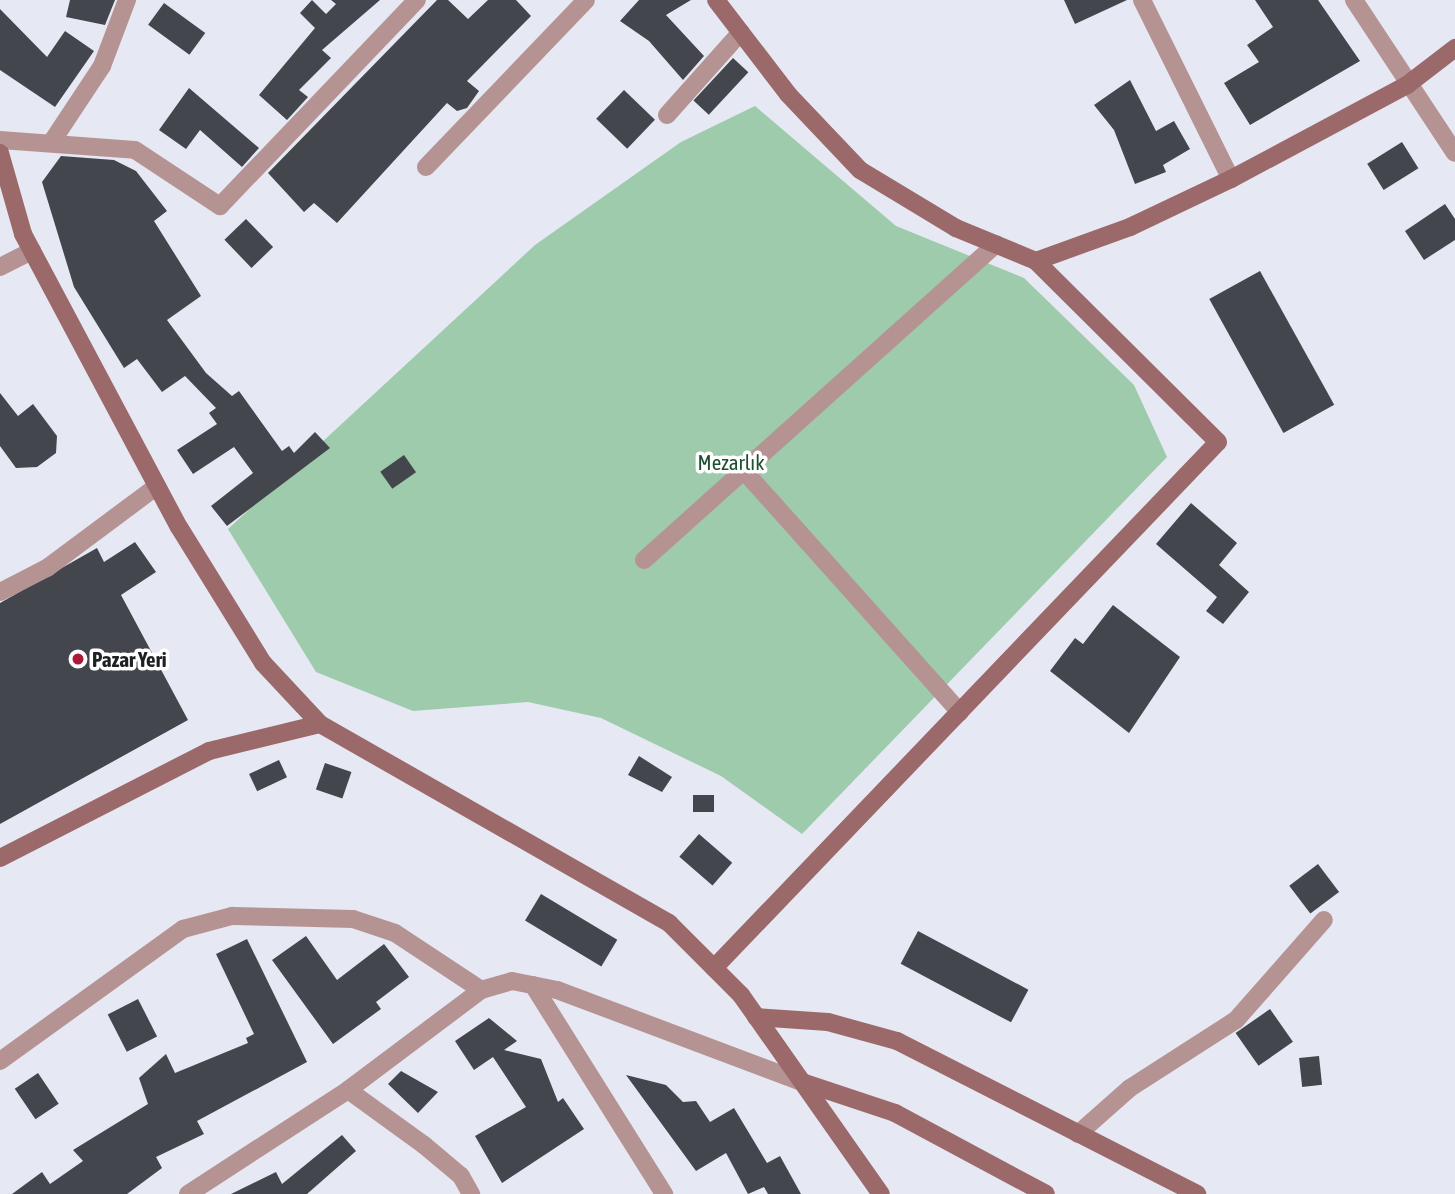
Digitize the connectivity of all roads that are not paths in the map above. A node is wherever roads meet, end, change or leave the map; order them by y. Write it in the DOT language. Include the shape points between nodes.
graph roads {
  1 [pos="127,0"];
  2 [pos="417,0"];
  3 [pos="586,0"];
  4 [pos="716,0"];
  5 [pos="1142,0"];
  6 [pos="1354,0"];
  7 [pos="741,32"];
  8 [pos="1455,48"];
  9 [pos="1407,85"];
  10 [pos="667,115"];
  11 [pos="0,140"];
  12 [pos="53,140"];
  13 [pos="0,153"];
  14 [pos="1455,153"];
  15 [pos="426,167"];
  16 [pos="1231,178"];
  17 [pos="996,244"];
  18 [pos="32,251"];
  19 [pos="1036,261"];
  20 [pos="0,268"];
  21 [pos="746,473"];
  22 [pos="157,486"];
  23 [pos="644,560"];
  24 [pos="0,592"];
  25 [pos="960,712"];
  26 [pos="320,724"];
  27 [pos="0,858"];
  28 [pos="1325,920"];
  29 [pos="714,968"];
  30 [pos="533,985"];
  31 [pos="481,990"];
  32 [pos="757,1017"];
  33 [pos="0,1061"];
  34 [pos="805,1083"];
  35 [pos="348,1090"];
  36 [pos="1078,1134"];
  37 [pos="188,1194"];
  38 [pos="471,1194"];
  39 [pos="664,1194"];
  40 [pos="881,1194"];
  41 [pos="1046,1194"];
  42 [pos="1197,1194"];
  1 -- 12 [label="street" via="102,66"];
  2 -- 12 [label="street" via="220,206 135,150"];
  3 -- 15 [label="street"];
  4 -- 7 [label="street"];
  5 -- 16 [label="street"];
  6 -- 9 [label="street"];
  7 -- 10 [label="street"];
  7 -- 17 [label="street" via="860,170 956,228"];
  8 -- 9 [label="street"];
  9 -- 14 [label="street"];
  9 -- 16 [label="street"];
  11 -- 12 [label="street"];
  13 -- 18 [label="street"];
  16 -- 19 [label="street" via="1130,227"];
  17 -- 19 [label="street"];
  17 -- 21 [label="street"];
  18 -- 20 [label="street"];
  18 -- 22 [label="street"];
  19 -- 25 [label="street" via="1218,442"];
  21 -- 23 [label="street"];
  21 -- 25 [label="street"];
  22 -- 24 [label="street" via="47,568"];
  22 -- 26 [label="street" via="263,663"];
  25 -- 29 [label="street"];
  26 -- 27 [label="street" via="209,751"];
  26 -- 29 [label="street" via="669,923"];
  28 -- 36 [label="street" via="1236,1020 1130,1088"];
  29 -- 32 [label="street"];
  30 -- 31 [label="street" via="512,981"];
  30 -- 34 [label="street"];
  30 -- 39 [label="street"];
  31 -- 33 [label="street" via="395,933 353,919 232,916 183,929"];
  31 -- 35 [label="street"];
  32 -- 34 [label="street"];
  32 -- 36 [label="street" via="828,1022 897,1041"];
  34 -- 40 [label="street"];
  34 -- 41 [label="street" via="895,1113"];
  35 -- 37 [label="street"];
  35 -- 38 [label="street" via="434,1152"];
  36 -- 42 [label="street"];
}
